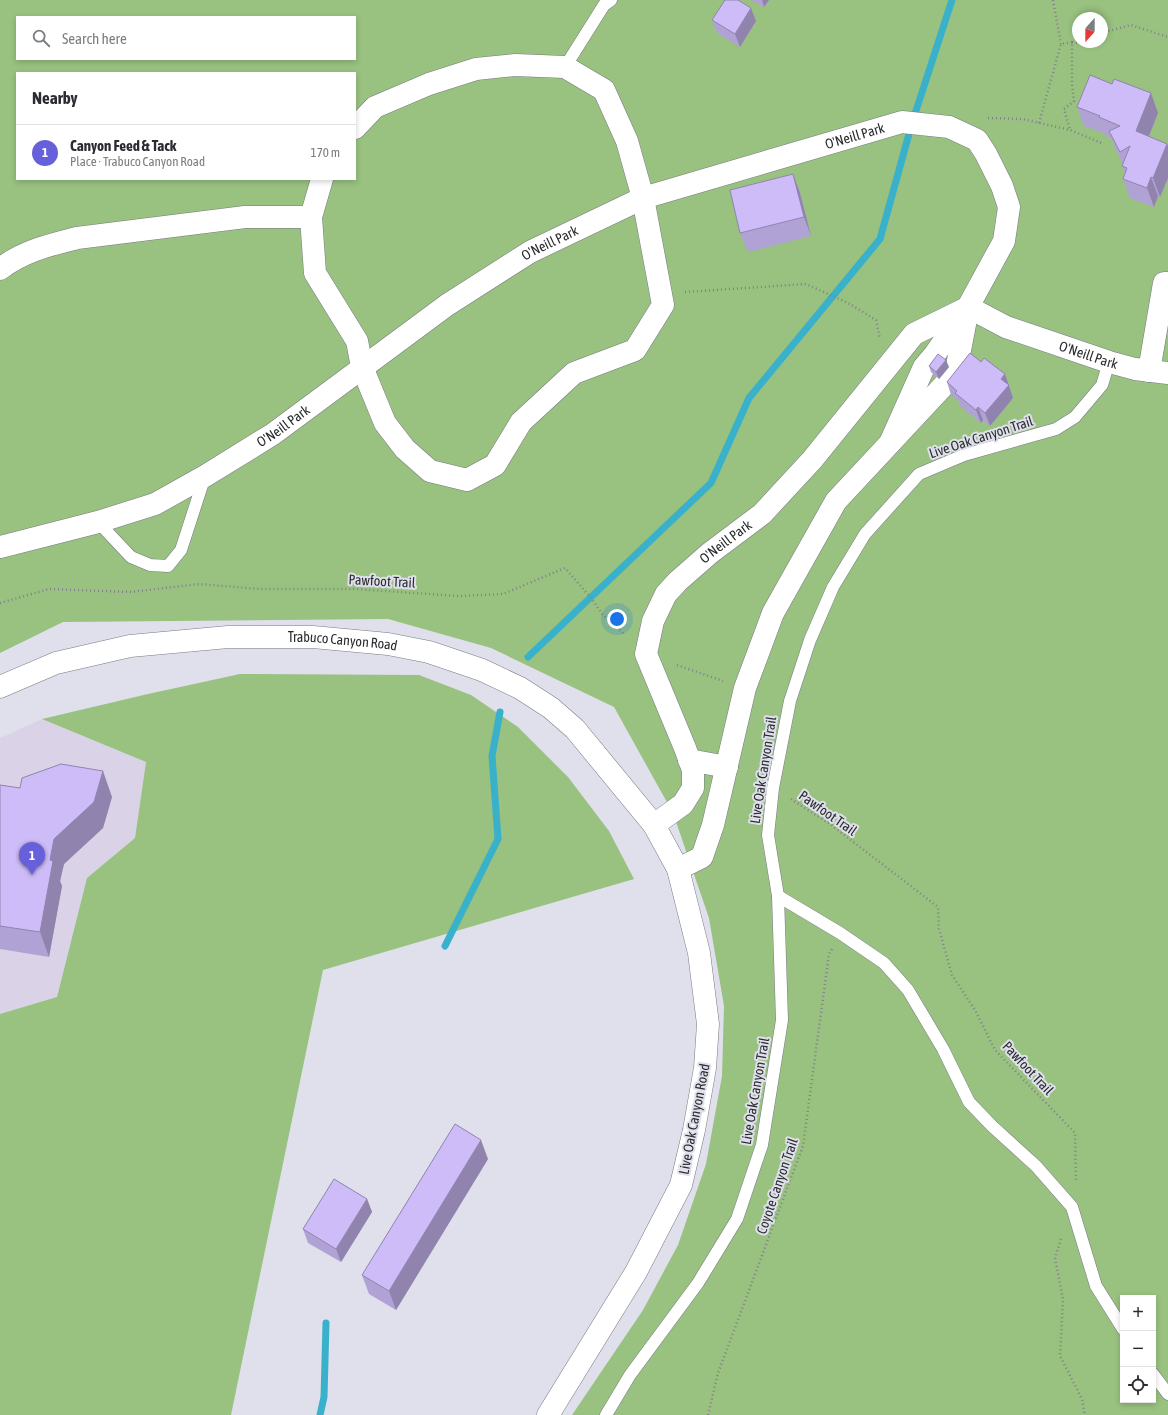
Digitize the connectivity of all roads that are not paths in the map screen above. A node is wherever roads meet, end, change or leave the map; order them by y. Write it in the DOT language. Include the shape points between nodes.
graph roads {
  1 [pos="611,0"];
  2 [pos="565,67"];
  3 [pos="356,127"];
  4 [pos="322,180"];
  5 [pos="642,198"];
  6 [pos="311,217"];
  7 [pos="0,269"];
  8 [pos="1168,283"];
  9 [pos="968,307"];
  10 [pos="1110,362"];
  11 [pos="362,367"];
  12 [pos="1158,372"];
  13 [pos="205,476"];
  14 [pos="98,522"];
  15 [pos="0,547"];
  16 [pos="0,687"];
  17 [pos="689,760"];
  18 [pos="727,767"];
  19 [pos="636,803"];
  20 [pos="654,825"];
  21 [pos="678,869"];
  22 [pos="778,896"];
  23 [pos="1120,1324"];
  24 [pos="1156,1378"];
  25 [pos="1168,1394"];
  26 [pos="548,1415"];
  27 [pos="606,1415"];
  1 -- 2 [label="lane" via="604,6"];
  2 -- 3 [label="street" via="515,65 476,69 428,84 375,107"];
  2 -- 5 [label="street" via="604,90 627,141"];
  4 -- 6 [label="street"];
  5 -- 9 [label="street, O'Neill Park" via="902,122 949,127 977,140 1002,186 1009,207 1004,241"];
  5 -- 11 [label="street, O'Neill Park" via="530,252 447,305"];
  5 -- 11 [label="street" via="663,305 636,350 574,372 521,422 495,465 467,480 430,471 405,449 385,423"];
  6 -- 7 [label="street" via="245,217 77,238 23,254"];
  6 -- 11 [label="street" via="315,273 357,341"];
  8 -- 12 [label="street" via="1164,283"];
  9 -- 10 [label="street, O'Neill Park" via="1006,326"];
  9 -- 17 [label="street, O'Neill Park" via="914,334 812,460 762,514 710,553 666,594 653,621 646,654 664,701 679,730"];
  9 -- 18 [label="street, O'Neill Park" via="957,366 946,383 836,501 773,613 745,688"];
  10 -- 12 [label="street, O'Neill Park"];
  10 -- 22 [label="lane, Live Oak Canyon Trail" via="1102,385 1075,417 1056,428 964,455 919,474 866,534 833,587 810,640 790,701 773,788 768,835"];
  11 -- 13 [label="street, O'Neill Park" via="273,434"];
  13 -- 14 [label="street, O'Neill Park" via="155,504"];
  13 -- 14 [label="lane" via="181,550 168,566 150,566 131,557"];
  14 -- 15 [label="street, O'Neill Park"];
  16 -- 19 [label="street, Trabuco Canyon Road" via="56,663 130,646 228,637 313,637 388,644 429,652 482,670 520,688 576,728"];
  17 -- 18 [label="street"];
  17 -- 20 [label="street" via="693,770 693,788 683,804"];
  18 -- 21 [label="street, O'Neill Park" via="713,825 702,857"];
  19 -- 20 [label="street, Live Oak Canyon Road"];
  20 -- 21 [label="street, Live Oak Canyon Road"];
  21 -- 26 [label="street, Live Oak Canyon Road" via="699,953 708,1024 705,1068 683,1178 663,1223 636,1272"];
  22 -- 23 [label="lane" via="884,963 908,990 943,1049 969,1102 1036,1166 1072,1207 1096,1286"];
  22 -- 27 [label="lane, Live Oak Canyon Trail" via="782,1020 762,1145 737,1219 698,1283 630,1375"];
  24 -- 25 [label="lane"];
}
